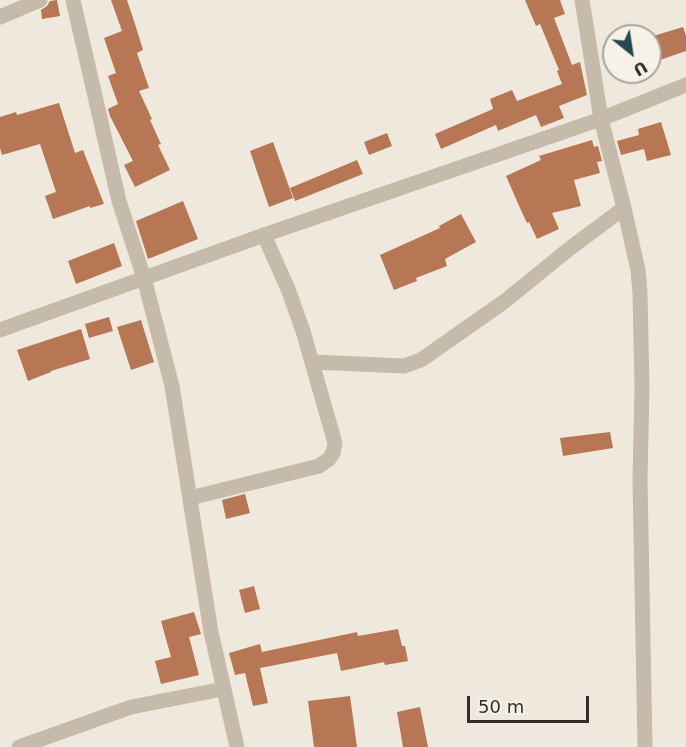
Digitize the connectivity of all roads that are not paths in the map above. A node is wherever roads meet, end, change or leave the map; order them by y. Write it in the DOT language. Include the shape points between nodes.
graph roads {
  1 [pos="40,0"];
  2 [pos="73,0"];
  3 [pos="582,0"];
  4 [pos="0,17"];
  5 [pos="686,85"];
  6 [pos="601,119"];
  7 [pos="624,208"];
  8 [pos="264,235"];
  9 [pos="144,278"];
  10 [pos="0,330"];
  11 [pos="312,362"];
  12 [pos="190,498"];
  13 [pos="223,689"];
  14 [pos="19,747"];
  15 [pos="237,747"];
  16 [pos="645,747"];
  1 -- 4 [label="street"];
  2 -- 9 [label="street" via="119,201"];
  3 -- 6 [label="street"];
  5 -- 6 [label="street"];
  6 -- 7 [label="street"];
  6 -- 8 [label="street"];
  7 -- 11 [label="street" via="505,301 421,360 405,366"];
  7 -- 16 [label="street" via="640,293"];
  8 -- 9 [label="street"];
  8 -- 11 [label="street" via="288,289"];
  9 -- 10 [label="street"];
  9 -- 12 [label="street" via="172,386"];
  11 -- 12 [label="street" via="335,443 329,459 319,466"];
  12 -- 13 [label="street"];
  13 -- 14 [label="street" via="131,708"];
  13 -- 15 [label="street"];
}
